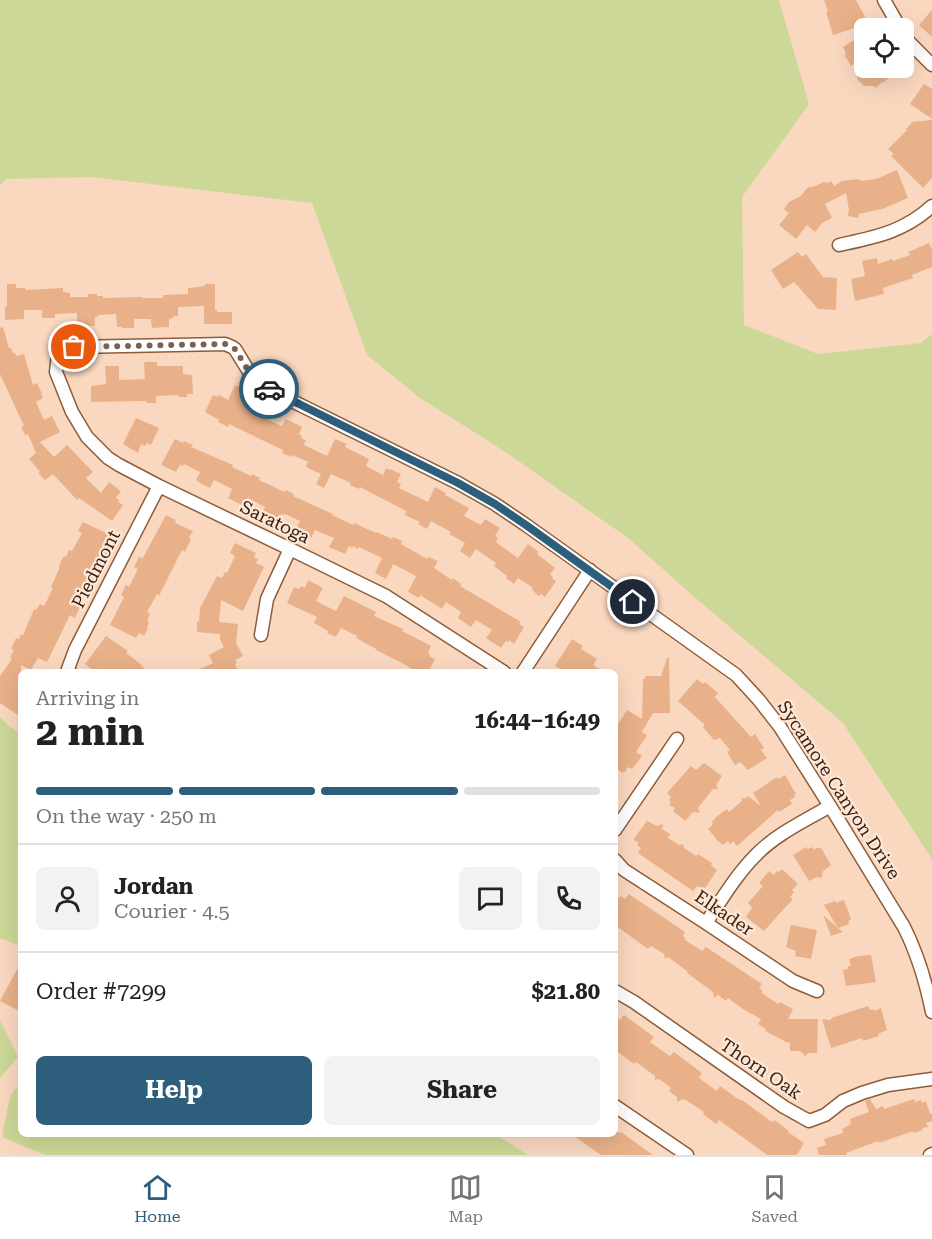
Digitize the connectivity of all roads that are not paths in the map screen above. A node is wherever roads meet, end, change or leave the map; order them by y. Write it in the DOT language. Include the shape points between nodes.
graph roads {
  1 [pos="884,0"];
  2 [pos="894,18"];
  3 [pos="914,47"];
  4 [pos="932,65"];
  5 [pos="932,206"];
  6 [pos="839,245"];
  7 [pos="58,380"];
  8 [pos="159,486"];
  9 [pos="290,549"];
  10 [pos="590,570"];
  11 [pos="261,635"];
  12 [pos="69,669"];
  13 [pos="499,669"];
  14 [pos="525,669"];
  15 [pos="677,739"];
  16 [pos="830,806"];
  17 [pos="618,826"];
  18 [pos="618,863"];
  19 [pos="706,922"];
  20 [pos="817,991"];
  21 [pos="618,993"];
  22 [pos="932,1012"];
  23 [pos="932,1079"];
  24 [pos="618,1108"];
  25 [pos="687,1155"];
  1 -- 2 [label="street"];
  3 -- 4 [label="street"];
  5 -- 6 [label="street" via="900,228"];
  7 -- 8 [label="street, Saratoga" via="75,420 100,451"];
  7 -- 10 [label="street, Sycamore Canyon Drive" via="58,356 74,347 229,345 251,375 272,391 458,483"];
  8 -- 9 [label="street, Saratoga"];
  8 -- 12 [label="street, Piedmont" via="75,650"];
  9 -- 11 [label="street" via="267,599"];
  9 -- 13 [label="street, Saratoga" via="386,596"];
  10 -- 14 [label="street"];
  10 -- 16 [label="street, Sycamore Canyon Drive" via="736,675 780,727"];
  15 -- 17 [label="street"];
  16 -- 19 [label="street" via="757,853"];
  16 -- 22 [label="street, Sycamore Canyon Drive" via="915,948"];
  18 -- 19 [label="street, Elkader"];
  19 -- 20 [label="street, Elkader" via="793,981"];
  21 -- 23 [label="street, Thorn Oak" via="809,1121 862,1093"];
  24 -- 25 [label="street"];
}
